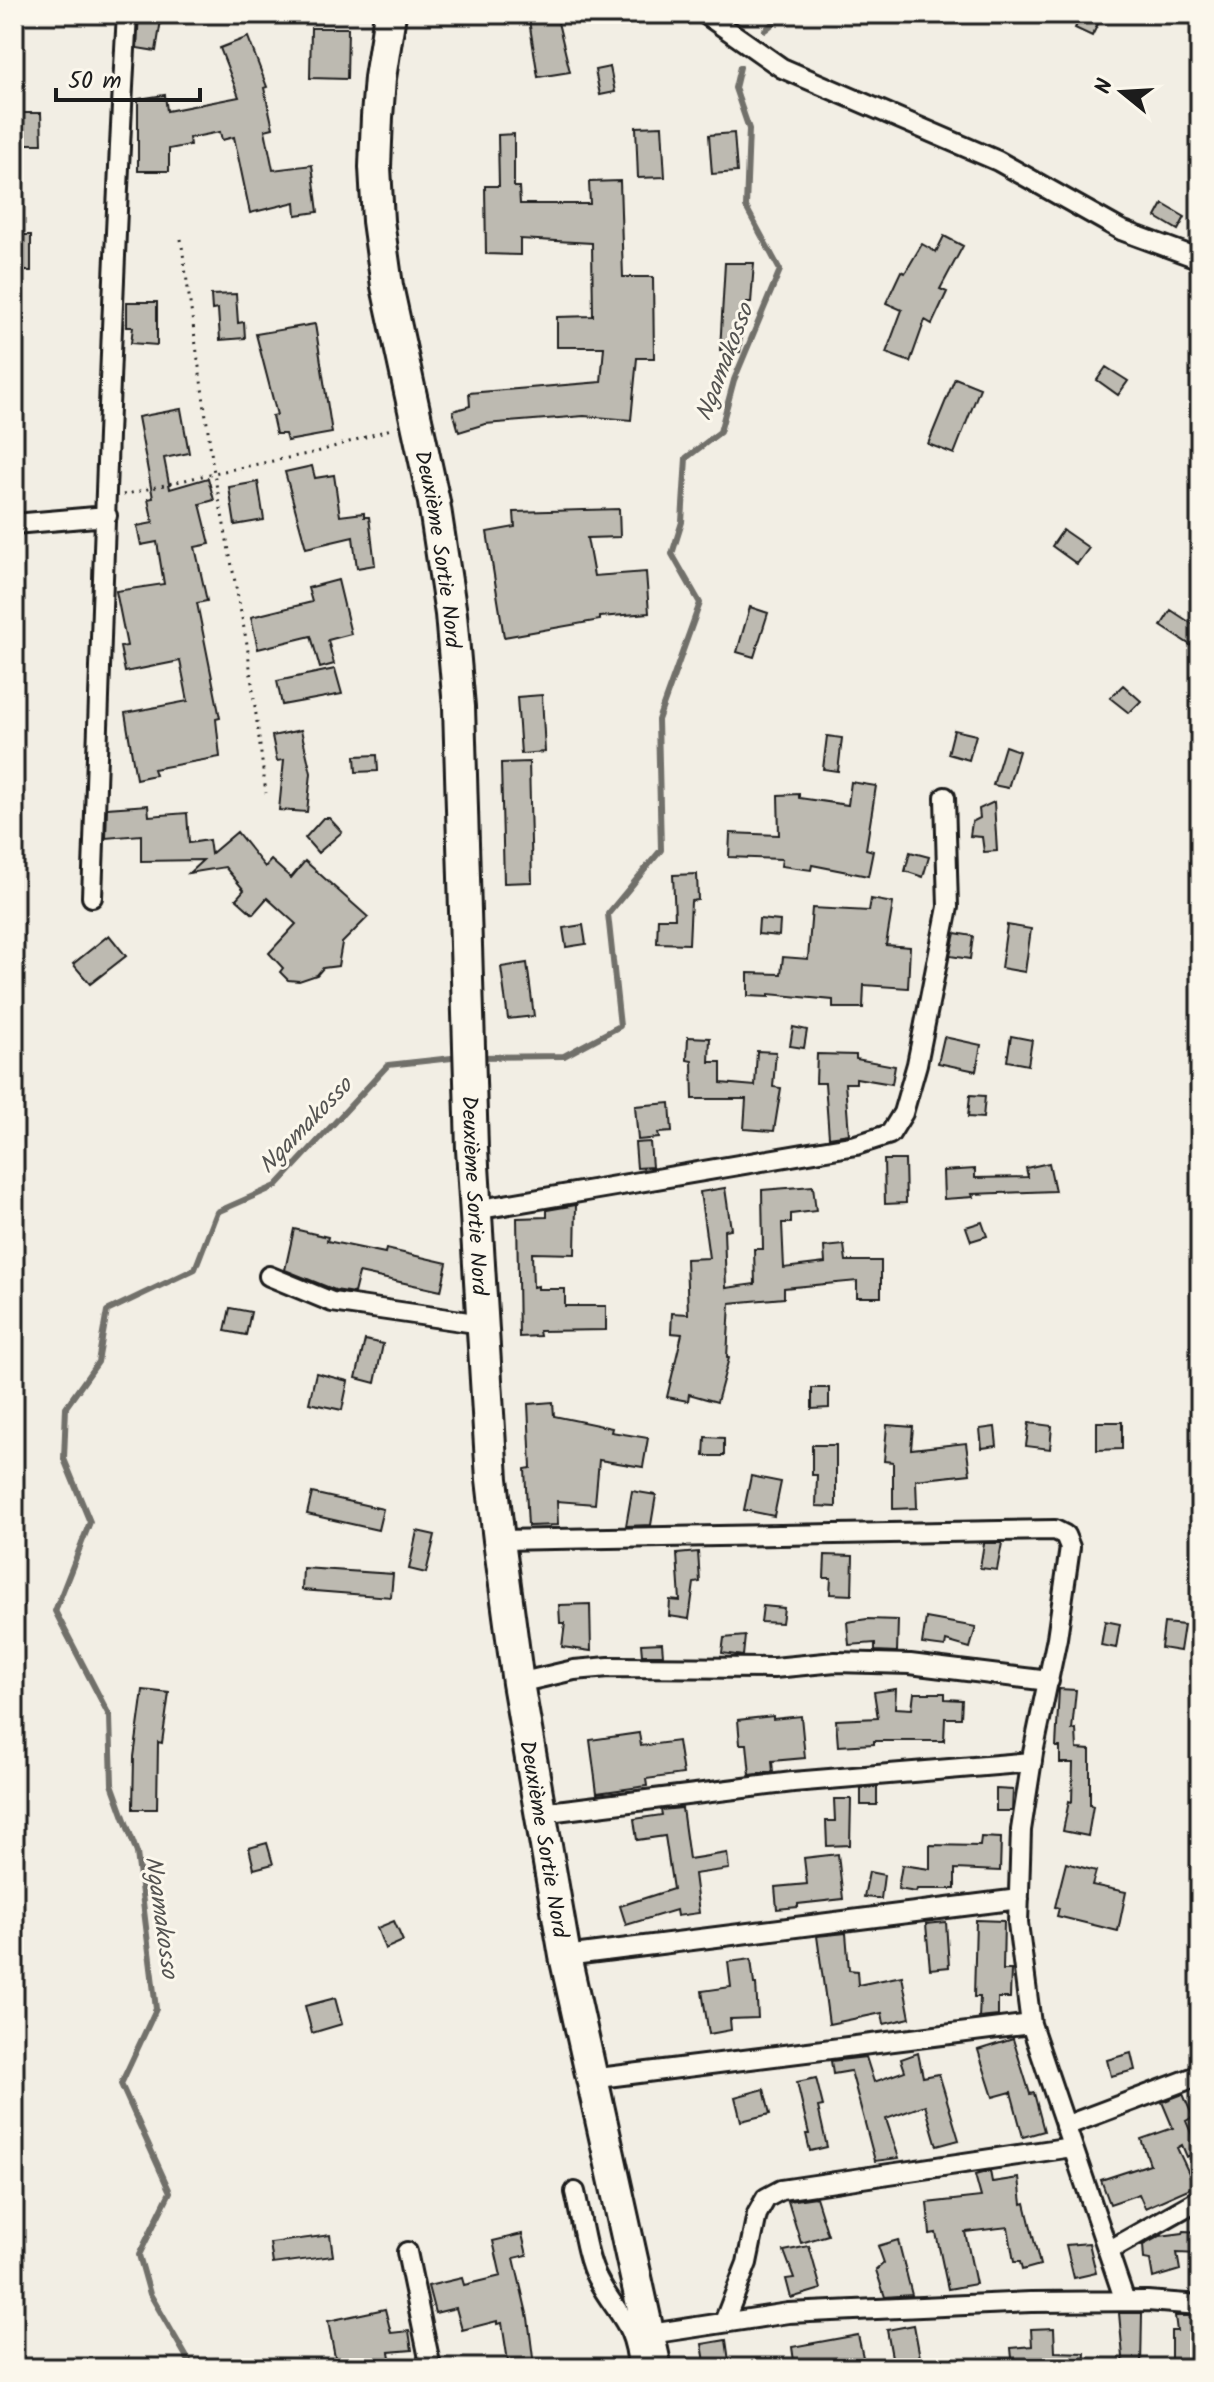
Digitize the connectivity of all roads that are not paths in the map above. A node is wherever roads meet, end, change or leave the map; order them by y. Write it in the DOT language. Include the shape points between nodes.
graph roads {
  1 [pos="127,14"];
  2 [pos="390,14"];
  3 [pos="705,14"];
  4 [pos="1200,259"];
  5 [pos="107,507"];
  6 [pos="14,524"];
  7 [pos="945,797"];
  8 [pos="92,897"];
  9 [pos="475,1210"];
  10 [pos="269,1276"];
  11 [pos="482,1324"];
  12 [pos="499,1540"];
  13 [pos="1049,1681"];
  14 [pos="518,1683"];
  15 [pos="1032,1762"];
  16 [pos="540,1813"];
  17 [pos="1019,1899"];
  18 [pos="565,1956"];
  19 [pos="1031,2024"];
  20 [pos="1200,2075"];
  21 [pos="591,2079"];
  22 [pos="1065,2126"];
  23 [pos="1072,2147"];
  24 [pos="575,2192"];
  25 [pos="1200,2199"];
  26 [pos="1108,2251"];
  27 [pos="407,2252"];
  28 [pos="1125,2301"];
  29 [pos="1200,2305"];
  30 [pos="724,2322"];
  31 [pos="650,2334"];
  32 [pos="431,2368"];
  33 [pos="638,2368"];
  34 [pos="656,2368"];
  1 -- 5 [label="street"];
  2 -- 9 [label="main road, Deuxième Sortie Nord" via="377,117 378,221 451,614 459,707"];
  3 -- 4 [label="street" via="782,68 998,161 1121,230"];
  5 -- 6 [label="street"];
  5 -- 8 [label="street"];
  7 -- 9 [label="street" via="948,907 917,1064 903,1113 890,1134"];
  9 -- 11 [label="main road, Deuxième Sortie Nord"];
  10 -- 11 [label="street" via="332,1302"];
  11 -- 12 [label="main road, Deuxième Sortie Nord"];
  12 -- 13 [label="street" via="1055,1530 1065,1535 1070,1547"];
  12 -- 14 [label="main road, Deuxième Sortie Nord"];
  13 -- 14 [label="street" via="910,1664 835,1662 774,1668 609,1667"];
  13 -- 15 [label="street"];
  14 -- 16 [label="main road, Deuxième Sortie Nord"];
  15 -- 16 [label="street" via="793,1782"];
  15 -- 17 [label="street" via="1021,1830"];
  16 -- 18 [label="main road, Deuxième Sortie Nord"];
  17 -- 18 [label="street"];
  17 -- 19 [label="street"];
  18 -- 21 [label="main road, Deuxième Sortie Nord"];
  19 -- 21 [label="street"];
  19 -- 22 [label="street"];
  20 -- 22 [label="street"];
  21 -- 31 [label="main road, Deuxième Sortie Nord"];
  22 -- 23 [label="street"];
  23 -- 26 [label="street"];
  23 -- 30 [label="street" via="781,2190 766,2198 757,2214 747,2263"];
  24 -- 33 [label="street" via="596,2277 623,2314 636,2345"];
  25 -- 26 [label="street"];
  26 -- 28 [label="street"];
  27 -- 32 [label="street"];
  28 -- 29 [label="street"];
  28 -- 30 [label="street" via="803,2312"];
  30 -- 31 [label="street"];
  31 -- 34 [label="main road, Deuxième Sortie Nord"];
}
